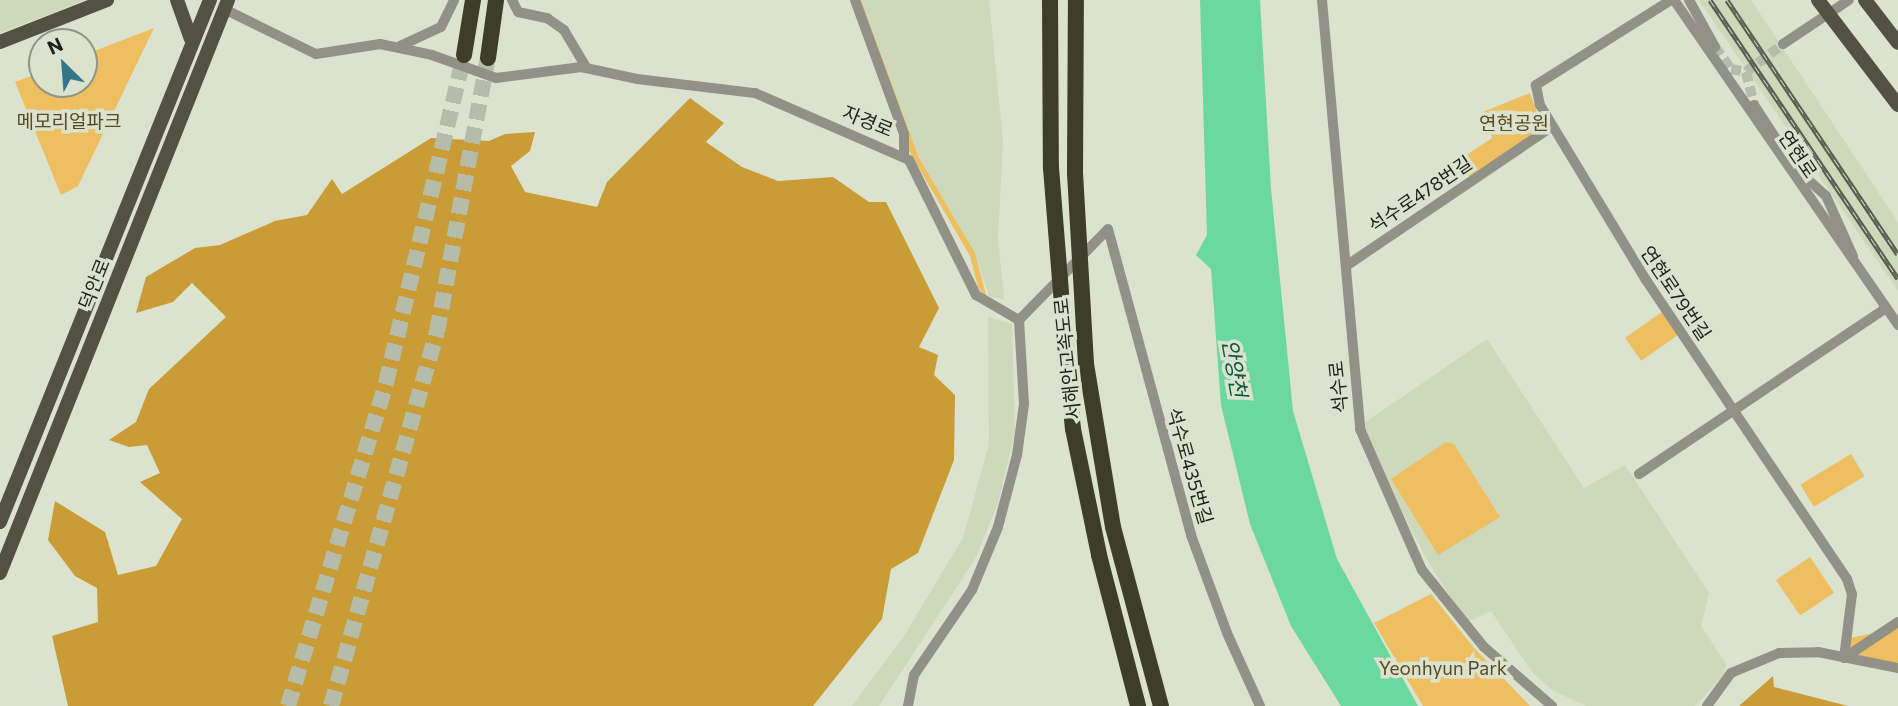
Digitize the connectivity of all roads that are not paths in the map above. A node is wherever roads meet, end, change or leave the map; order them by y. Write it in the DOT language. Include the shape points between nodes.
graph roads {
  1 [pos="107,0"];
  2 [pos="177,0"];
  3 [pos="454,0"];
  4 [pos="473,0"];
  5 [pos="496,0"];
  6 [pos="512,0"];
  7 [pos="855,0"];
  8 [pos="1050,0"];
  9 [pos="1076,0"];
  10 [pos="1322,0"];
  11 [pos="1672,0"];
  12 [pos="1689,0"];
  13 [pos="1818,0"];
  14 [pos="1849,0"];
  15 [pos="1866,0"];
  16 [pos="208,1"];
  17 [pos="226,5"];
  18 [pos="1828,14"];
  19 [pos="191,39"];
  20 [pos="0,42"];
  21 [pos="1898,43"];
  22 [pos="1783,44"];
  23 [pos="400,46"];
  24 [pos="1715,47"];
  25 [pos="464,55"];
  26 [pos="488,58"];
  27 [pos="586,67"];
  28 [pos="1754,105"];
  29 [pos="1898,105"];
  30 [pos="1550,128"];
  31 [pos="904,157"];
  32 [pos="1830,207"];
  33 [pos="1819,216"];
  34 [pos="1346,266"];
  35 [pos="1864,281"];
  36 [pos="1886,308"];
  37 [pos="1018,320"];
  38 [pos="1898,325"];
  39 [pos="1734,411"];
  40 [pos="1639,474"];
  41 [pos="0,522"];
  42 [pos="0,573"];
  43 [pos="1898,622"];
  44 [pos="1844,658"];
  45 [pos="1898,668"];
  46 [pos="908,706"];
  47 [pos="1138,706"];
  48 [pos="1161,706"];
  49 [pos="1260,706"];
  50 [pos="1552,706"];
  51 [pos="1707,706"];
  1 -- 20 [label="main road"];
  2 -- 19 [label="main road"];
  3 -- 23 [label="street" via="441,27"];
  4 -- 25 [label="highway"];
  5 -- 26 [label="highway"];
  6 -- 27 [label="street" via="518,12 547,18 564,30"];
  7 -- 31 [label="street" via="904,134"];
  8 -- 47 [label="highway, 서해안고속도로, bridge" via="1051,168 1073,429"];
  9 -- 48 [label="highway, 서해안고속도로, bridge" via="1075,173 1086,364 1113,527"];
  10 -- 34 [label="street, 석수로"];
  11 -- 30 [label="street, 연현로79번길" via="1536,85"];
  11 -- 33 [label="street, 연현로"];
  12 -- 24 [label="street"];
  13 -- 18 [label="main road"];
  14 -- 18 [label="street"];
  15 -- 21 [label="main road"];
  16 -- 17 [label="main road"];
  16 -- 19 [label="main road, 덕안로"];
  17 -- 23 [label="street, 자경로" via="316,54 380,44"];
  17 -- 42 [label="main road, 덕안로"];
  18 -- 22 [label="street"];
  18 -- 29 [label="main road"];
  19 -- 41 [label="main road, 덕안로"];
  23 -- 27 [label="street, 자경로" via="496,78"];
  27 -- 31 [label="street, 자경로" via="638,79 755,93"];
  28 -- 32 [label="street" via="1795,168 1819,189"];
  30 -- 34 [label="street, 석수로478번길"];
  30 -- 39 [label="street, 연현로79번길"];
  31 -- 37 [label="street, 자경로" via="921,178 976,295"];
  32 -- 33 [label="street" via="1828,214"];
  32 -- 35 [label="street"];
  33 -- 35 [label="street, 연현로"];
  34 -- 50 [label="street, 석수로" via="1360,429 1406,540 1422,570 1484,647"];
  35 -- 36 [label="street, 연현로"];
  36 -- 38 [label="street, 연현로"];
  36 -- 39 [label="street"];
  37 -- 46 [label="street" via="1024,404 1017,455 998,527 972,590 914,675"];
  37 -- 49 [label="street, 석수로435번길" via="1108,229 1191,535"];
  39 -- 40 [label="street"];
  39 -- 44 [label="street, 연현로79번길" via="1847,579 1852,594"];
  43 -- 44 [label="street"];
  44 -- 45 [label="street"];
  44 -- 51 [label="street" via="1818,652 1761,658 1731,673"];
}
